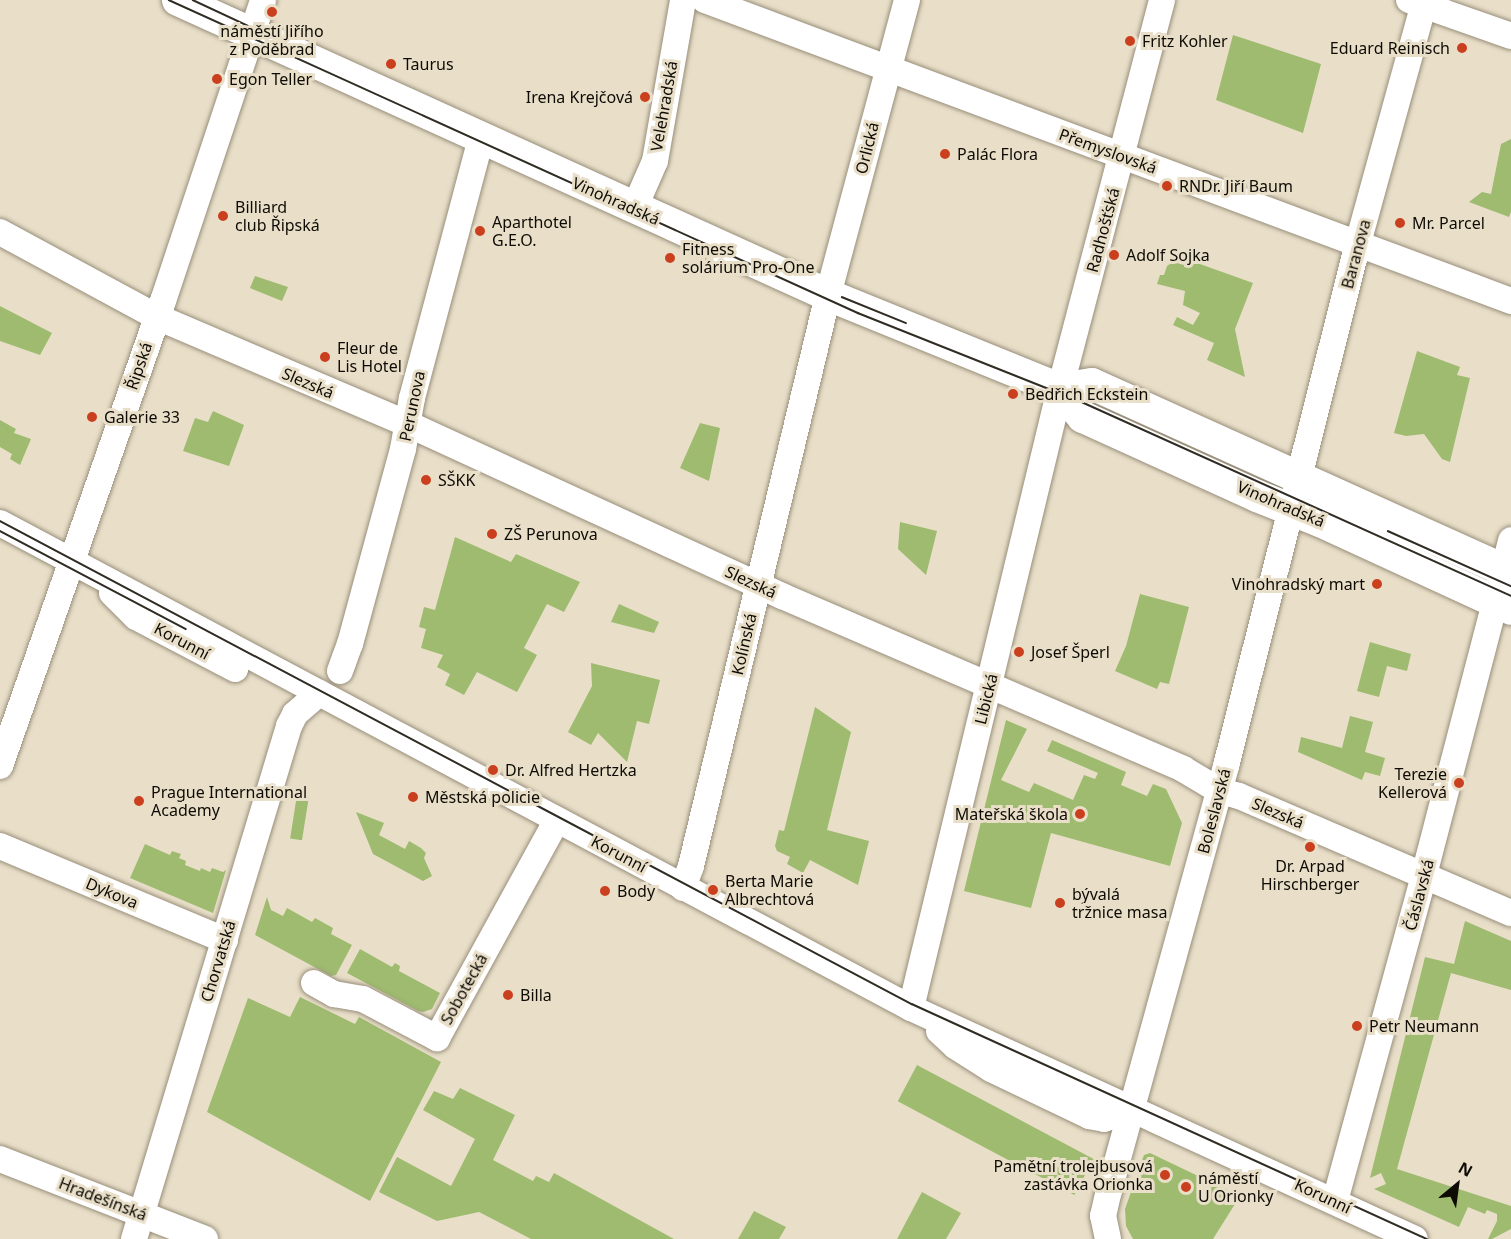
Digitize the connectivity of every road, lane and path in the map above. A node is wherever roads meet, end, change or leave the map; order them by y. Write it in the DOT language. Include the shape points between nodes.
graph roads {
  1 [pos="178,0"];
  2 [pos="263,0"];
  3 [pos="683,0"];
  4 [pos="705,0"];
  5 [pos="907,0"];
  6 [pos="1162,0"];
  7 [pos="1419,2"];
  8 [pos="254,34"];
  9 [pos="1511,36"];
  10 [pos="889,69"];
  11 [pos="481,139"];
  12 [pos="1122,157"];
  13 [pos="634,209"];
  14 [pos="0,232"];
  15 [pos="1358,243"];
  16 [pos="828,295"];
  17 [pos="1511,301"];
  18 [pos="157,317"];
  19 [pos="1060,389"];
  20 [pos="408,424"];
  21 [pos="1299,476"];
  22 [pos="1291,510"];
  23 [pos="0,523"];
  24 [pos="81,566"];
  25 [pos="1505,580"];
  26 [pos="758,585"];
  27 [pos="340,671"];
  28 [pos="989,684"];
  29 [pos="319,693"];
  30 [pos="0,766"];
  31 [pos="1220,791"];
  32 [pos="557,820"];
  33 [pos="0,846"];
  34 [pos="1424,875"];
  35 [pos="683,888"];
  36 [pos="1511,913"];
  37 [pos="225,940"];
  38 [pos="314,983"];
  39 [pos="916,1010"];
  40 [pos="1132,1110"];
  41 [pos="0,1159"];
  42 [pos="1335,1202"];
  43 [pos="141,1214"];
  44 [pos="1102,1231"];
  45 [pos="134,1239"];
  46 [pos="205,1239"];
  47 [pos="1415,1239"];
  1 -- 8 [label="main road, Vinohradská"];
  2 -- 8 [label="street"];
  3 -- 13 [label="street, Velehradská" via="652,172"];
  4 -- 10 [label="street, Přemyslovská"];
  5 -- 10 [label="street, Orlická"];
  6 -- 12 [label="street, Radhošťská"];
  7 -- 9 [label="street"];
  7 -- 15 [label="street, Baranova"];
  8 -- 11 [label="main road, Vinohradská"];
  8 -- 18 [label="street, Řipská"];
  10 -- 12 [label="street, Přemyslovská"];
  10 -- 16 [label="street, Orlická"];
  11 -- 13 [label="main road, Vinohradská"];
  11 -- 20 [label="street, Perunova"];
  12 -- 15 [label="street, Přemyslovská"];
  12 -- 19 [label="street, Radhošťská"];
  13 -- 16 [label="main road, Vinohradská"];
  14 -- 18 [label="street, Slezská"];
  15 -- 17 [label="street, Přemyslovská"];
  15 -- 21 [label="street, Baranova"];
  16 -- 19 [label="main road, Vinohradská"];
  16 -- 26 [label="street, Kolínská"];
  18 -- 20 [label="street, Slezská"];
  18 -- 24 [label="street, Řipská"];
  19 -- 21 [label="main road, Vinohradská" via="1092,384"];
  19 -- 22 [label="main road, Vinohradská" via="1083,417"];
  19 -- 28 [label="street, Libická"];
  20 -- 26 [label="street, Slezská"];
  20 -- 27 [label="street, Perunova" via="357,621"];
  21 -- 22 [label="street, Baranova"];
  21 -- 25 [label="main road, Vinohradská"];
  22 -- 25 [label="main road, Vinohradská"];
  22 -- 31 [label="street, Boleslavská"];
  23 -- 24 [label="street, Korunní"];
  24 -- 29 [label="street, Korunní"];
  24 -- 30 [label="street, Řipská"];
  25 -- 34 [label="street, Čáslavská"];
  26 -- 28 [label="street, Slezská"];
  26 -- 35 [label="street, Kolínská"];
  28 -- 31 [label="street, Slezská" via="1183,769"];
  28 -- 39 [label="street, Libická"];
  29 -- 32 [label="street, Korunní"];
  29 -- 37 [label="street, Chorvatská" via="295,714 289,726"];
  31 -- 34 [label="street, Slezská"];
  31 -- 40 [label="street, Boleslavská"];
  32 -- 35 [label="street, Korunní"];
  32 -- 38 [label="street, Sobotecká" via="437,1038 363,999 334,994"];
  33 -- 37 [label="street, Dykova"];
  34 -- 36 [label="street, Slezská"];
  34 -- 42 [label="street, Čáslavská"];
  35 -- 39 [label="street, Korunní"];
  37 -- 43 [label="street, Chorvatská"];
  39 -- 40 [label="street, Korunní"];
  40 -- 42 [label="street, Korunní"];
  40 -- 44 [label="street, Boleslavská"];
  41 -- 43 [label="street, Hradešínská"];
  42 -- 47 [label="street, Korunní"];
  43 -- 45 [label="street, Chorvatská"];
  43 -- 46 [label="street, Hradešínská"];
}
